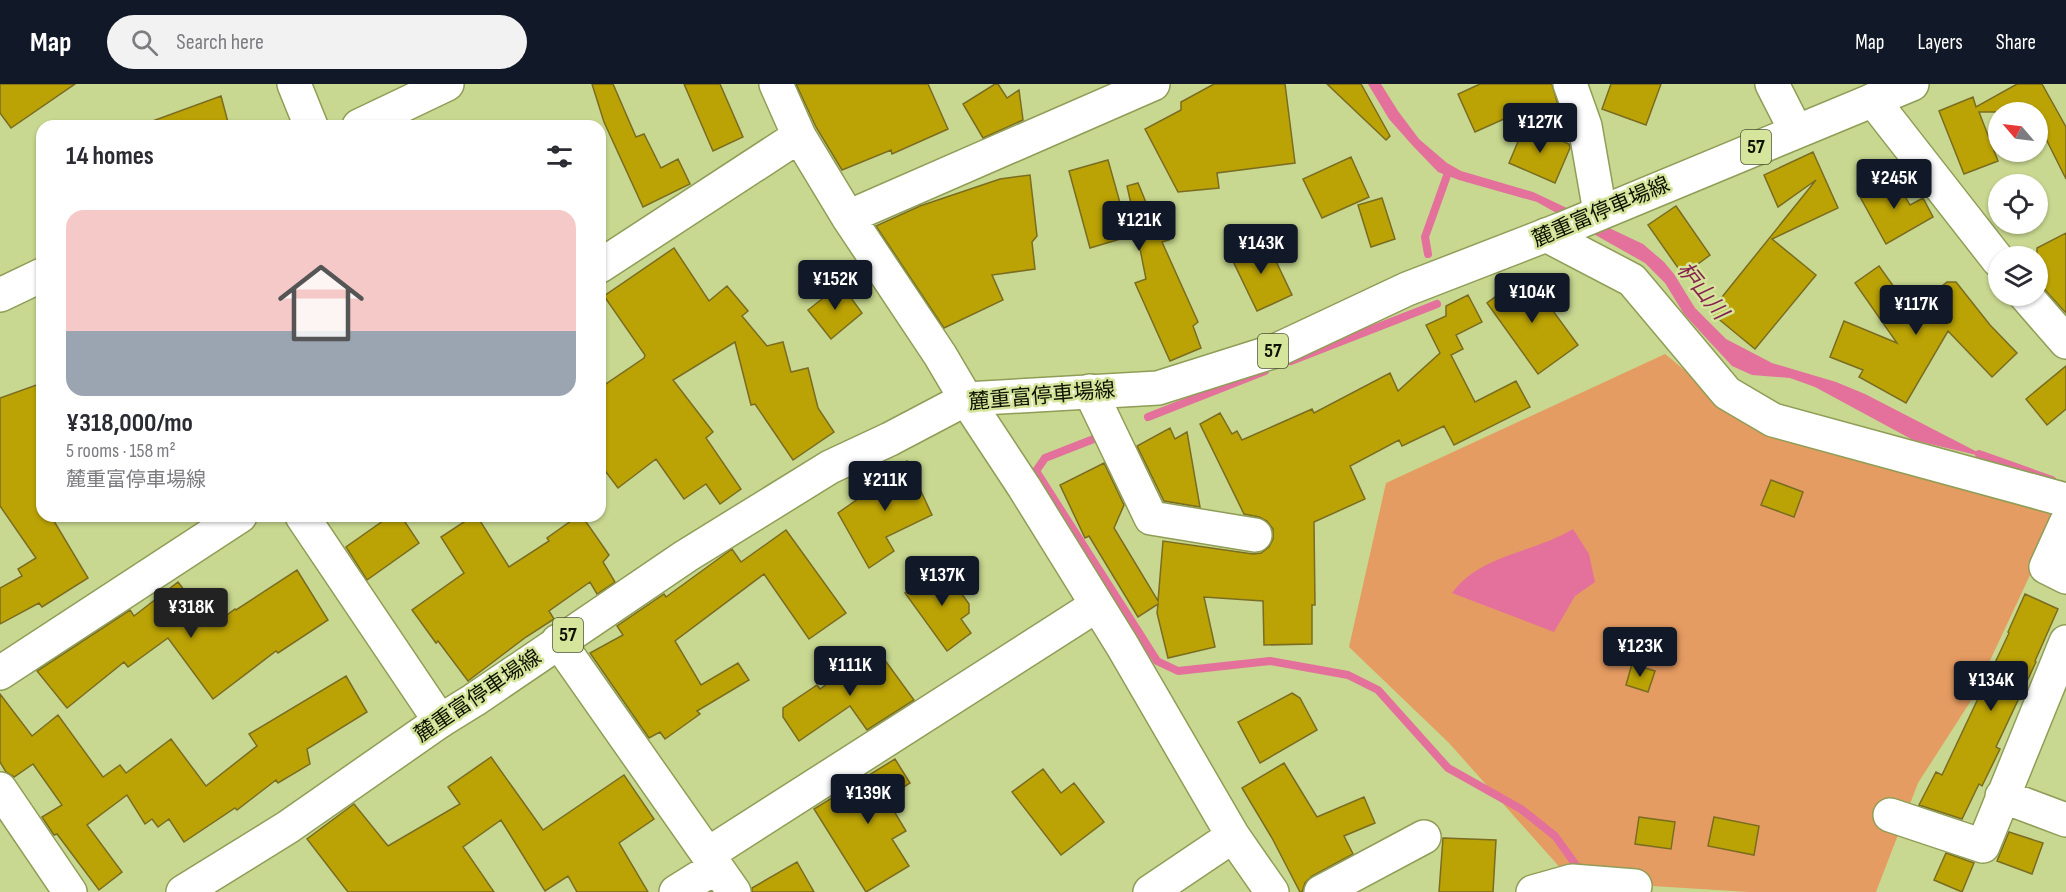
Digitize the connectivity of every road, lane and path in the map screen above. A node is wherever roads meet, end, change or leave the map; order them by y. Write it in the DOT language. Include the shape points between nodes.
graph roads {
  1 [pos="294,84"];
  2 [pos="447,84"];
  3 [pos="776,84"];
  4 [pos="1153,84"];
  5 [pos="1570,84"];
  6 [pos="1772,84"];
  7 [pos="1912,84"];
  8 [pos="1873,100"];
  9 [pos="309,120"];
  10 [pos="372,120"];
  11 [pos="1796,131"];
  12 [pos="799,136"];
  13 [pos="1600,212"];
  14 [pos="848,217"];
  15 [pos="1554,232"];
  16 [pos="1988,247"];
  17 [pos="606,263"];
  18 [pos="36,278"];
  19 [pos="0,295"];
  20 [pos="2035,306"];
  21 [pos="2066,342"];
  22 [pos="1090,391"];
  23 [pos="966,399"];
  24 [pos="2066,500"];
  25 [pos="231,522"];
  26 [pos="306,522"];
  27 [pos="2066,523"];
  28 [pos="1255,535"];
  29 [pos="2066,577"];
  30 [pos="1097,605"];
  31 [pos="558,641"];
  32 [pos="2066,642"];
  33 [pos="0,673"];
  34 [pos="440,721"];
  35 [pos="0,789"];
  36 [pos="2002,795"];
  37 [pos="1890,815"];
  38 [pos="2066,820"];
  39 [pos="1233,836"];
  40 [pos="1424,837"];
  41 [pos="719,871"];
  42 [pos="1635,886"];
  43 [pos="70,892"];
  44 [pos="183,892"];
  45 [pos="676,892"];
  46 [pos="1150,892"];
  47 [pos="1272,892"];
  48 [pos="1321,892"];
  49 [pos="1533,892"];
  1 -- 9 [label="street"];
  2 -- 10 [label="street"];
  3 -- 12 [label="street"];
  4 -- 14 [label="street"];
  5 -- 13 [label="street" via="1586,126"];
  6 -- 11 [label="street"];
  7 -- 8 [label="street, 麓重富停車場線 / 57"];
  8 -- 11 [label="street, 麓重富停車場線 / 57"];
  8 -- 16 [label="street"];
  11 -- 13 [label="street, 麓重富停車場線 / 57"];
  12 -- 14 [label="street"];
  12 -- 17 [label="street"];
  13 -- 15 [label="street, 麓重富停車場線 / 57"];
  14 -- 23 [label="street"];
  15 -- 22 [label="street, 麓重富停車場線 / 57" via="1407,289 1275,351 1158,388"];
  15 -- 24 [label="street" via="1632,280 1727,393 1773,420"];
  18 -- 19 [label="street"];
  20 -- 21 [label="street"];
  22 -- 23 [label="street, 麓重富停車場線 / 57"];
  22 -- 28 [label="street" via="1151,518"];
  23 -- 30 [label="street"];
  23 -- 31 [label="street, 麓重富停車場線 / 57" via="830,466"];
  25 -- 33 [label="street"];
  26 -- 34 [label="street"];
  27 -- 29 [label="street" via="2046,567"];
  30 -- 39 [label="street"];
  30 -- 41 [label="street"];
  31 -- 34 [label="street, 麓重富停車場線 / 57"];
  31 -- 41 [label="street"];
  32 -- 36 [label="street"];
  34 -- 44 [label="street, 麓重富停車場線 / 57" via="288,827"];
  35 -- 43 [label="street"];
  36 -- 37 [label="street" via="1983,846"];
  36 -- 38 [label="street"];
  39 -- 46 [label="street"];
  39 -- 47 [label="street"];
  40 -- 48 [label="street"];
  41 -- 45 [label="street"];
  42 -- 49 [label="street" via="1572,881"];
}
